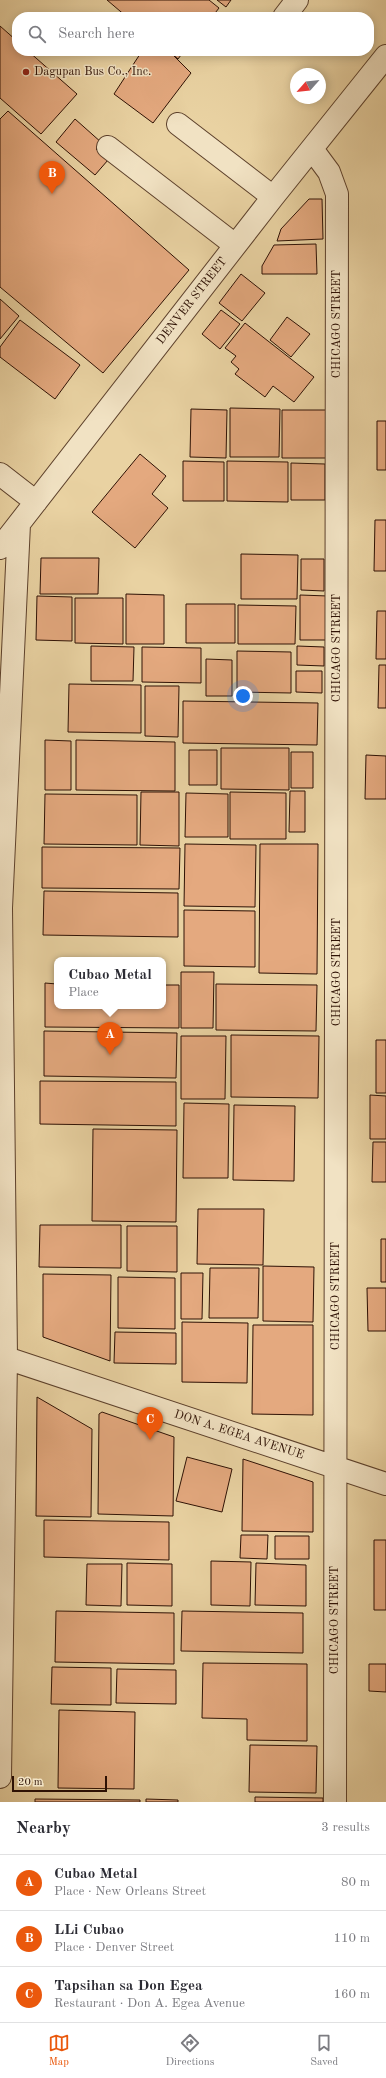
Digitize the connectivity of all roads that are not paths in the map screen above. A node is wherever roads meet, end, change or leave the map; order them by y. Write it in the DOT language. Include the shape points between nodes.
graph roads {
  1 [pos="297,0"];
  2 [pos="288,12"];
  3 [pos="383,68"];
  4 [pos="178,124"];
  5 [pos="108,147"];
  6 [pos="312,149"];
  7 [pos="273,197"];
  8 [pos="235,245"];
  9 [pos="0,474"];
  10 [pos="36,502"];
  11 [pos="19,524"];
  12 [pos="0,548"];
  13 [pos="0,908"];
  14 [pos="3,1357"];
  15 [pos="336,1467"];
  16 [pos="386,1484"];
  17 [pos="0,1777"];
  18 [pos="334,1802"];
  1 -- 2 [label="street"];
  3 -- 6 [label="street, DENVER STREET"];
  4 -- 7 [label="street"];
  5 -- 8 [label="street"];
  6 -- 7 [label="street, DENVER STREET"];
  6 -- 15 [label="street, CHICAGO STREET" via="330,172 337,194"];
  7 -- 8 [label="street, DENVER STREET"];
  8 -- 10 [label="street, DENVER STREET"];
  9 -- 10 [label="street"];
  10 -- 11 [label="street, DENVER STREET"];
  11 -- 12 [label="street, DENVER STREET"];
  11 -- 13 [label="street"];
  13 -- 14 [label="street"];
  14 -- 15 [label="street, DON A. EGEA AVENUE"];
  14 -- 17 [label="street"];
  15 -- 16 [label="street, DON A. EGEA AVENUE"];
  15 -- 18 [label="street, CHICAGO STREET"];
}
